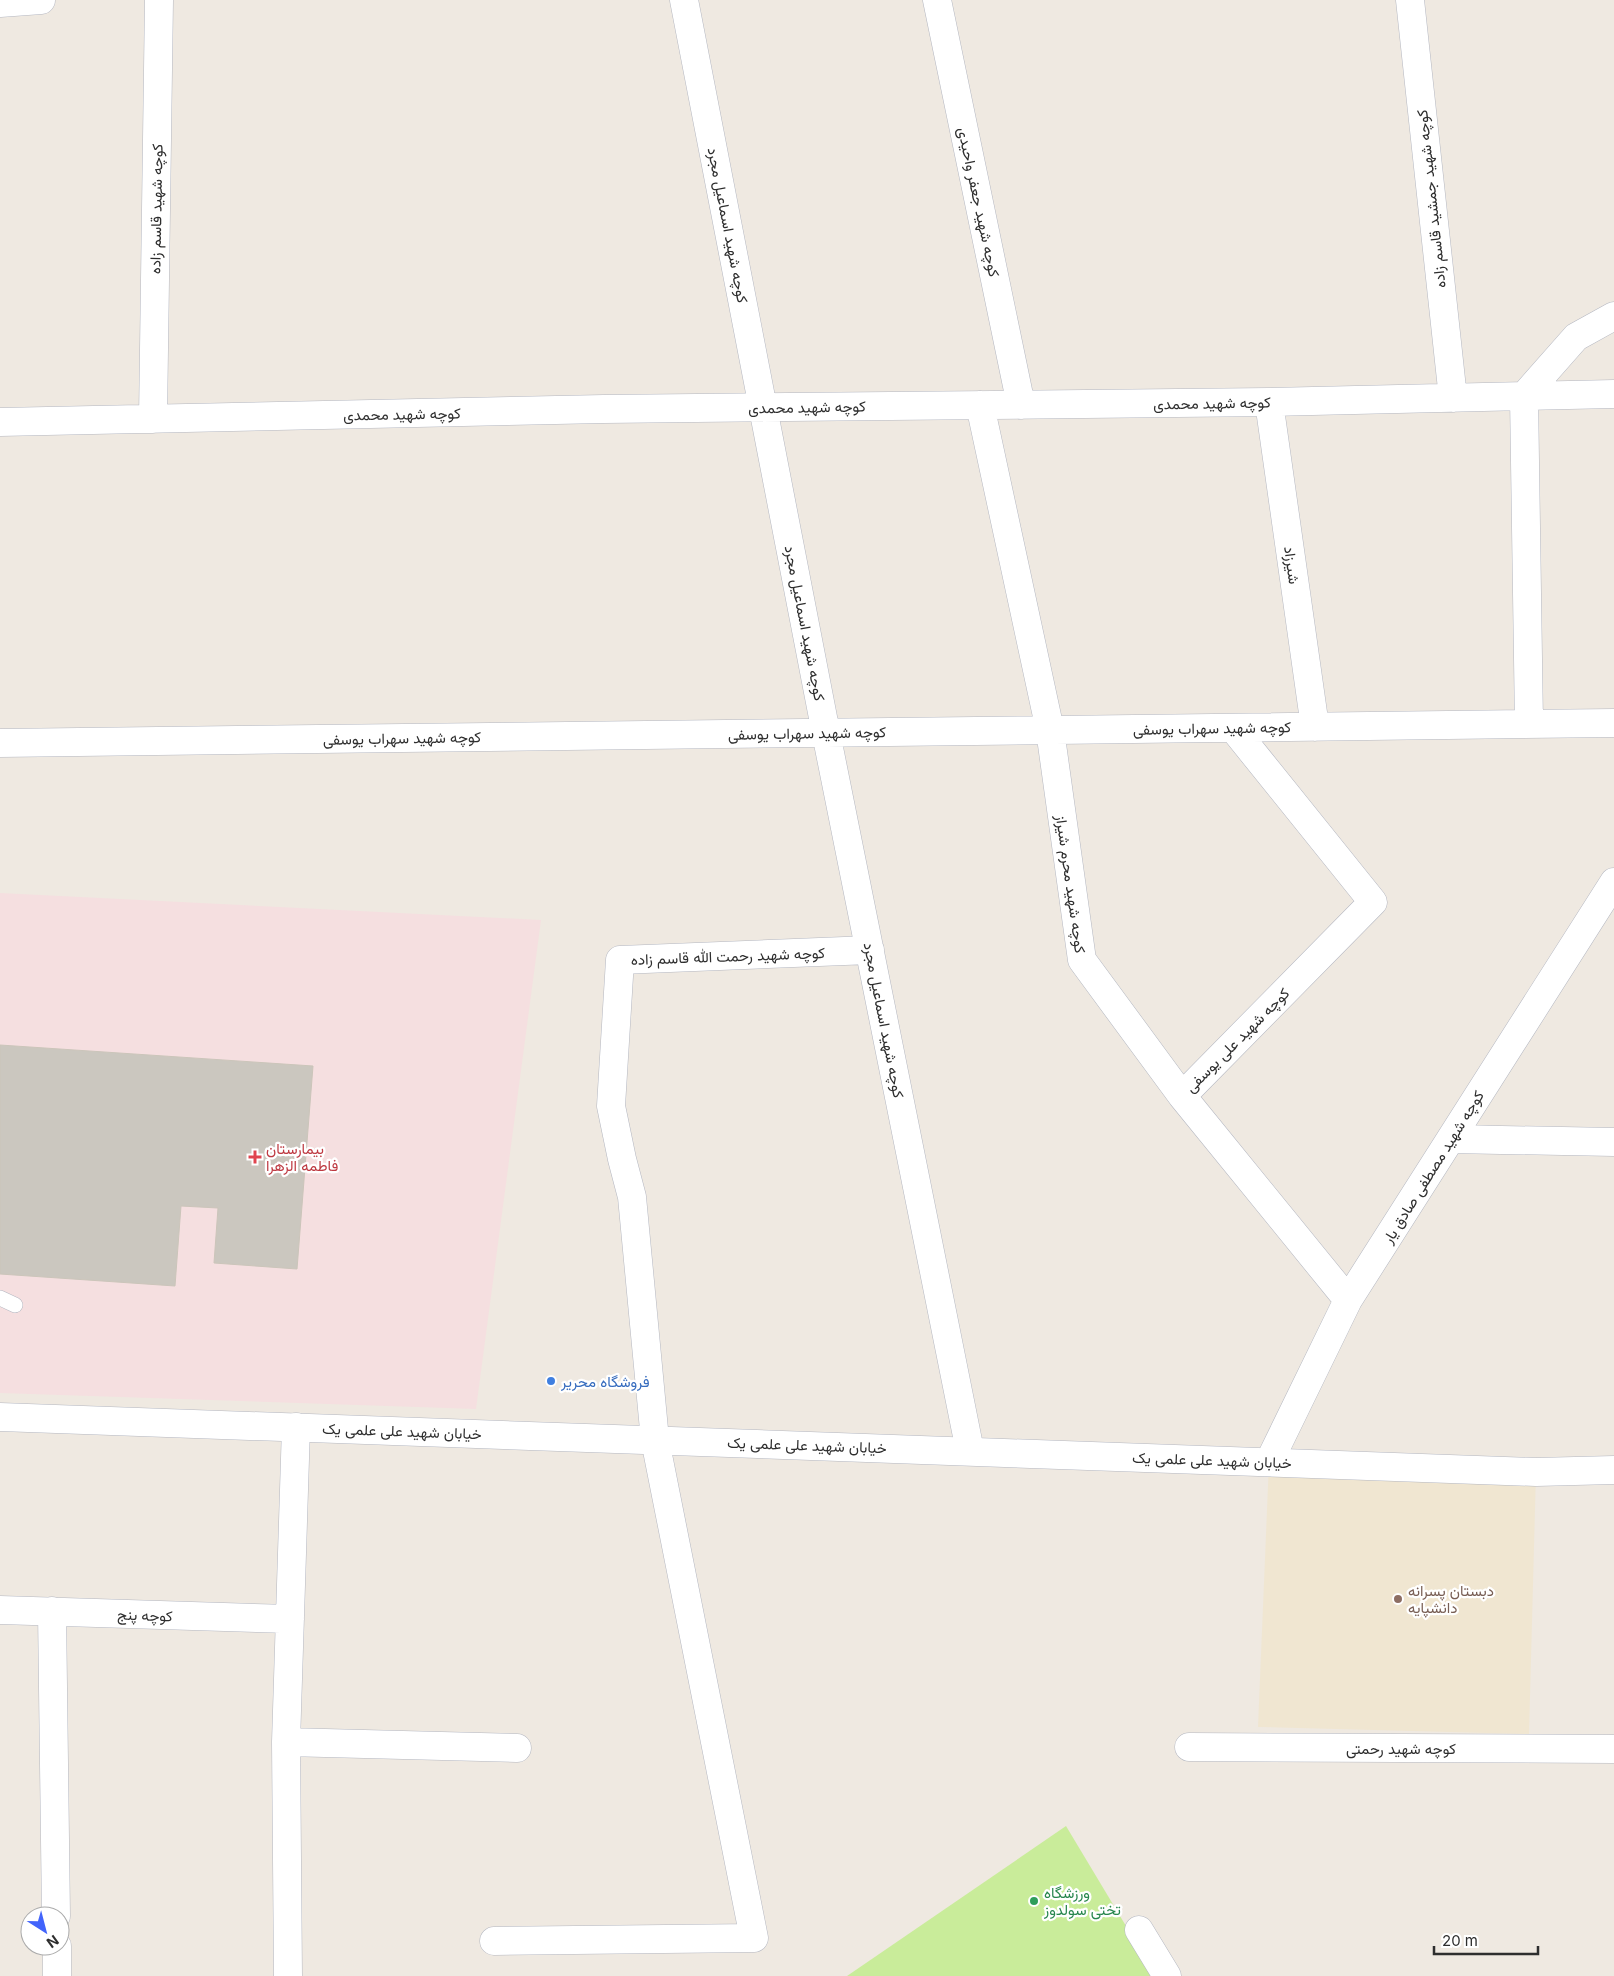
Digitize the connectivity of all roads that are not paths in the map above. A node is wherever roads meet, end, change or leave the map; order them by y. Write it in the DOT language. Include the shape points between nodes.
graph roads {
  1 [pos="41,0"];
  2 [pos="159,0"];
  3 [pos="684,0"];
  4 [pos="937,0"];
  5 [pos="1410,0"];
  6 [pos="0,3"];
  7 [pos="1614,316"];
  8 [pos="1614,394"];
  9 [pos="1524,396"];
  10 [pos="1452,398"];
  11 [pos="1269,402"];
  12 [pos="980,405"];
  13 [pos="1021,405"];
  14 [pos="764,407"];
  15 [pos="153,419"];
  16 [pos="0,422"];
  17 [pos="1614,723"];
  18 [pos="1528,724"];
  19 [pos="1315,727"];
  20 [pos="1233,728"];
  21 [pos="1050,730"];
  22 [pos="826,733"];
  23 [pos="0,743"];
  24 [pos="1614,882"];
  25 [pos="870,950"];
  26 [pos="1182,1096"];
  27 [pos="1451,1139"];
  28 [pos="1614,1142"];
  29 [pos="0,1298"];
  30 [pos="1348,1300"];
  31 [pos="15,1306"];
  32 [pos="0,1417"];
  33 [pos="296,1427"];
  34 [pos="655,1440"];
  35 [pos="970,1451"];
  36 [pos="1269,1462"];
  37 [pos="1614,1470"];
  38 [pos="0,1610"];
  39 [pos="52,1611"];
  40 [pos="290,1620"];
  41 [pos="286,1742"];
  42 [pos="517,1748"];
  43 [pos="1189,1748"];
  44 [pos="1614,1749"];
  45 [pos="56,1906"];
  46 [pos="1139,1930"];
  47 [pos="494,1941"];
  48 [pos="56,1956"];
  49 [pos="57,1976"];
  50 [pos="288,1976"];
  51 [pos="1167,1976"];
  1 -- 6 [label="street"];
  2 -- 15 [label="street, کوچه شهید قاسم زاده"];
  3 -- 14 [label="street, کوچه شهید اسماعیل مجرد"];
  4 -- 13 [label="street, کوچه شهید جعفر واحیدی"];
  5 -- 10 [label="street, کوچه شهید جمشید قاسم زاده"];
  7 -- 9 [label="street" via="1576,338"];
  8 -- 9 [label="street, کوچه شهید محمدی"];
  9 -- 10 [label="street, کوچه شهید محمدی"];
  9 -- 18 [label="street"];
  10 -- 11 [label="street, کوچه شهید محمدی"];
  11 -- 13 [label="street, کوچه شهید محمدی"];
  11 -- 19 [label="street, شیرزاد"];
  12 -- 13 [label="street, کوچه شهید محمدی"];
  12 -- 14 [label="street, کوچه شهید محمدی"];
  12 -- 21 [label="street, کوچه شهید محرم شیراز"];
  14 -- 15 [label="street, کوچه شهید محمدی"];
  14 -- 22 [label="street, کوچه شهید اسماعیل مجرد"];
  15 -- 16 [label="street, کوچه شهید محمدی"];
  17 -- 18 [label="street, کوچه شهید سهراب یوسفی"];
  18 -- 19 [label="street, کوچه شهید سهراب یوسفی"];
  19 -- 20 [label="street, کوچه شهید سهراب یوسفی"];
  20 -- 21 [label="street, کوچه شهید سهراب یوسفی"];
  20 -- 26 [label="street, کوچه شهید علی یوسفی" via="1373,902"];
  21 -- 22 [label="street, کوچه شهید سهراب یوسفی"];
  21 -- 26 [label="street, کوچه شهید محرم شیراز" via="1082,960"];
  22 -- 23 [label="street, کوچه شهید سهراب یوسفی"];
  22 -- 25 [label="street, کوچه شهید اسماعیل مجرد"];
  24 -- 27 [label="street, کوچه شهید مصطفی صادق یار"];
  25 -- 34 [label="street, کوچه شهید رحمت الله قاسم زاده" via="620,960 611,1106 632,1197"];
  25 -- 35 [label="street, کوچه شهید اسماعیل مجرد"];
  26 -- 30 [label="street, کوچه شهید علی یوسفی"];
  27 -- 28 [label="street"];
  27 -- 30 [label="street, کوچه شهید مصطفی صادق یار"];
  29 -- 31 [label="lane"];
  30 -- 36 [label="street, کوچه شهید مصطفی صادق یار"];
  32 -- 33 [label="street, خیابان شهید علی علمی یک"];
  33 -- 34 [label="street, خیابان شهید علی علمی یک"];
  33 -- 40 [label="street"];
  34 -- 35 [label="street, خیابان شهید علی علمی یک"];
  34 -- 47 [label="street" via="754,1938"];
  35 -- 36 [label="street, خیابان شهید علی علمی یک"];
  36 -- 37 [label="street, خیابان شهید علی علمی یک" via="1536,1472"];
  38 -- 39 [label="street, کوچه پنج"];
  39 -- 40 [label="street, کوچه پنج"];
  39 -- 45 [label="street"];
  40 -- 41 [label="street"];
  41 -- 42 [label="street"];
  41 -- 50 [label="street"];
  43 -- 44 [label="street, کوچه شهید رحمتی"];
  46 -- 51 [label="street"];
  48 -- 49 [label="street"];
}
